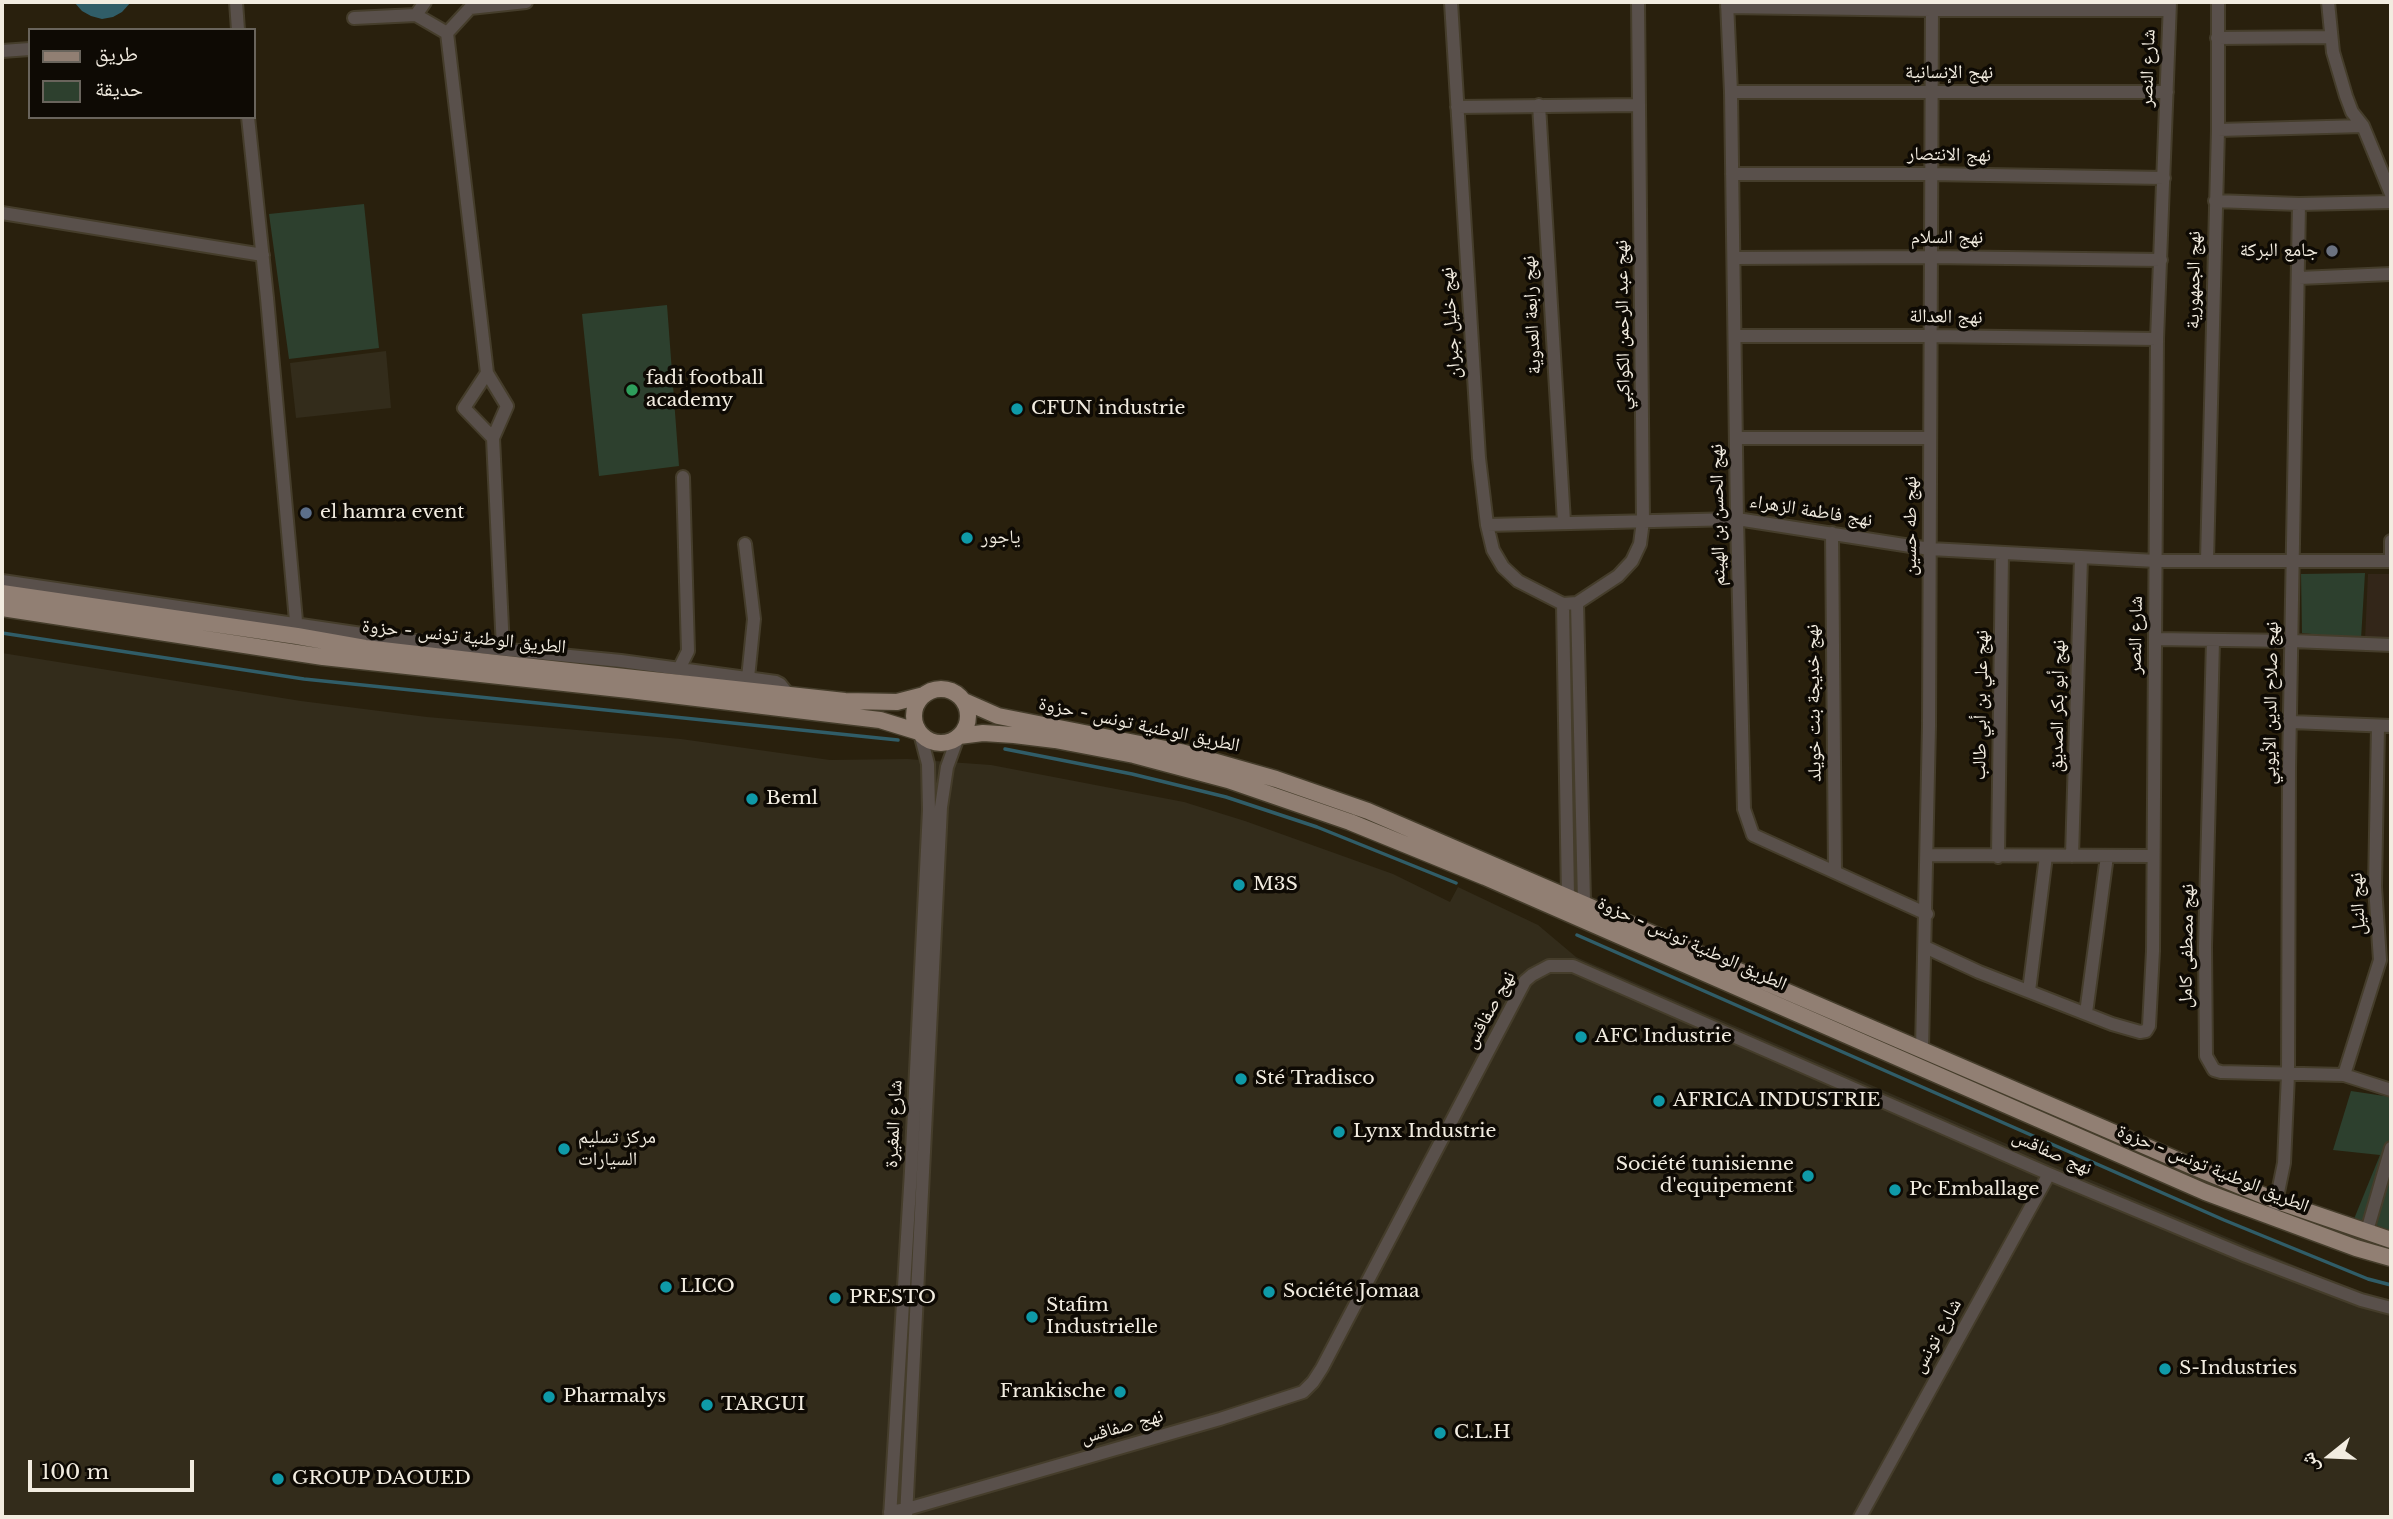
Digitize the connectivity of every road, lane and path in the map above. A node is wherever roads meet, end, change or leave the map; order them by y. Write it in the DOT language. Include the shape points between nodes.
graph roads {
  1 [pos="236,2"];
  2 [pos="425,2"];
  3 [pos="526,2"];
  4 [pos="1451,2"];
  5 [pos="1638,2"];
  6 [pos="2218,2"];
  7 [pos="2328,2"];
  8 [pos="1727,4"];
  9 [pos="467,5"];
  10 [pos="1931,6"];
  11 [pos="2170,6"];
  12 [pos="416,15"];
  13 [pos="354,18"];
  14 [pos="234,28"];
  15 [pos="447,33"];
  16 [pos="2331,37"];
  17 [pos="2217,38"];
  18 [pos="28,49"];
  19 [pos="2,51"];
  20 [pos="1731,92"];
  21 [pos="2167,92"];
  22 [pos="1930,93"];
  23 [pos="1539,105"];
  24 [pos="1638,105"];
  25 [pos="1457,107"];
  26 [pos="248,119"];
  27 [pos="2363,126"];
  28 [pos="2218,130"];
  29 [pos="1732,174"];
  30 [pos="1930,174"];
  31 [pos="2164,178"];
  32 [pos="2391,194"];
  33 [pos="2215,201"];
  34 [pos="2391,202"];
  35 [pos="2299,204"];
  36 [pos="2,213"];
  37 [pos="263,254"];
  38 [pos="1930,257"];
  39 [pos="1734,258"];
  40 [pos="2161,260"];
  41 [pos="2391,274"];
  42 [pos="2299,278"];
  43 [pos="1735,336"];
  44 [pos="1929,336"];
  45 [pos="2157,339"];
  46 [pos="487,373"];
  47 [pos="493,438"];
  48 [pos="1736,438"];
  49 [pos="1930,438"];
  50 [pos="683,477"];
  51 [pos="1737,519"];
  52 [pos="1643,521"];
  53 [pos="1564,522"];
  54 [pos="1487,525"];
  55 [pos="1832,533"];
  56 [pos="2391,541"];
  57 [pos="745,544"];
  58 [pos="1930,550"];
  59 [pos="2002,554"];
  60 [pos="2081,558"];
  61 [pos="2207,560"];
  62 [pos="2293,560"];
  63 [pos="2156,561"];
  64 [pos="2391,561"];
  65 [pos="2,581"];
  66 [pos="2,593"];
  67 [pos="1577,603"];
  68 [pos="1563,604"];
  69 [pos="2,608"];
  70 [pos="297,630"];
  71 [pos="2155,639"];
  72 [pos="2213,641"];
  73 [pos="2292,641"];
  74 [pos="2391,645"];
  75 [pos="503,649"];
  76 [pos="679,669"];
  77 [pos="748,678"];
  78 [pos="788,694"];
  79 [pos="924,695"];
  80 [pos="964,701"];
  81 [pos="2291,722"];
  82 [pos="2385,726"];
  83 [pos="920,732"];
  84 [pos="958,736"];
  85 [pos="1928,855"];
  86 [pos="2046,856"];
  87 [pos="2073,856"];
  88 [pos="2107,856"];
  89 [pos="2153,856"];
  90 [pos="1998,857"];
  91 [pos="1835,872"];
  92 [pos="1576,899"];
  93 [pos="1927,914"];
  94 [pos="1925,947"];
  95 [pos="2386,962"];
  96 [pos="2029,990"];
  97 [pos="2086,1013"];
  98 [pos="1922,1049"];
  99 [pos="2288,1075"];
  100 [pos="2344,1075"];
  101 [pos="2391,1090"];
  102 [pos="2391,1148"];
  103 [pos="2049,1174"];
  104 [pos="2378,1194"];
  105 [pos="2391,1199"];
  106 [pos="2275,1209"];
  107 [pos="2367,1231"];
  108 [pos="2391,1240"];
  109 [pos="2391,1258"];
  110 [pos="2391,1308"];
  111 [pos="907,1513"];
  112 [pos="890,1514"];
  113 [pos="1860,1517"];
  1 -- 14 [label="street"];
  2 -- 12 [label="street"];
  3 -- 9 [label="street"];
  4 -- 25 [label="street, نهج خليل جبران"];
  5 -- 24 [label="street, نهج عبد الرحمن الكواكبي"];
  6 -- 17 [label="street, نهج الجمهورية"];
  7 -- 16 [label="street"];
  8 -- 10 [label="street"];
  8 -- 20 [label="street, نهج الحسن بن الهيثم"];
  9 -- 15 [label="street"];
  10 -- 11 [label="street"];
  10 -- 22 [label="street, نهج طه حسين"];
  11 -- 21 [label="street, شارع النصر"];
  12 -- 13 [label="street"];
  12 -- 15 [label="street"];
  15 -- 46 [label="street"];
  16 -- 17 [label="street"];
  16 -- 27 [label="street" via="2346,96"];
  17 -- 28 [label="street, نهج الجمهورية"];
  18 -- 19 [label="street"];
  20 -- 22 [label="street, نهج الإنسانية"];
  20 -- 29 [label="street, نهج الحسن بن الهيثم"];
  21 -- 22 [label="street, نهج الإنسانية"];
  21 -- 31 [label="street, شارع النصر"];
  22 -- 30 [label="street, نهج طه حسين"];
  23 -- 24 [label="street"];
  23 -- 25 [label="street"];
  23 -- 53 [label="street, نهج رابعة العدوية"];
  24 -- 52 [label="street, نهج عبد الرحمن الكواكبي"];
  25 -- 54 [label="street, نهج خليل جبران"];
  26 -- 37 [label="street"];
  27 -- 28 [label="street"];
  27 -- 32 [label="street"];
  28 -- 33 [label="street, نهج الجمهورية"];
  29 -- 30 [label="street, نهج الانتصار"];
  29 -- 39 [label="street, نهج الحسن بن الهيثم"];
  30 -- 31 [label="street, نهج الانتصار"];
  30 -- 38 [label="street, نهج طه حسين"];
  31 -- 40 [label="street, شارع النصر"];
  33 -- 35 [label="street"];
  33 -- 61 [label="street, نهج الجمهورية"];
  34 -- 35 [label="street"];
  35 -- 42 [label="street, نهج صلاح الدين الأيوبي"];
  36 -- 37 [label="street"];
  37 -- 70 [label="street"];
  38 -- 39 [label="street, نهج السلام"];
  38 -- 40 [label="street, نهج السلام"];
  38 -- 44 [label="street, نهج طه حسين"];
  39 -- 43 [label="street, نهج الحسن بن الهيثم"];
  40 -- 45 [label="street, شارع النصر"];
  41 -- 42 [label="street"];
  42 -- 62 [label="street, نهج صلاح الدين الأيوبي"];
  43 -- 44 [label="street, نهج العدالة"];
  43 -- 48 [label="street, نهج الحسن بن الهيثم"];
  44 -- 45 [label="street, نهج العدالة"];
  44 -- 49 [label="street, نهج طه حسين"];
  45 -- 63 [label="street, شارع النصر"];
  46 -- 47 [label="street" via="507,406"];
  46 -- 47 [label="street" via="464,408"];
  47 -- 75 [label="street"];
  48 -- 49 [label="street"];
  48 -- 51 [label="street, نهج الحسن بن الهيثم"];
  49 -- 58 [label="street, نهج طه حسين"];
  50 -- 76 [label="street" via="688,651"];
  51 -- 52 [label="street, نهج فاطمة الزهراء"];
  51 -- 55 [label="street, نهج فاطمة الزهراء"];
  51 -- 91 [label="street, نهج الحسن بن الهيثم" via="1744,809 1753,835"];
  52 -- 53 [label="street, نهج فاطمة الزهراء"];
  52 -- 67 [label="street, نهج عبد الرحمن الكواكبي" via="1632,561"];
  53 -- 54 [label="street, نهج فاطمة الزهراء"];
  54 -- 68 [label="street, نهج خليل جبران" via="1503,567 1518,581"];
  55 -- 58 [label="street, نهج فاطمة الزهراء"];
  55 -- 91 [label="street, نهج خديجة بنت خويلد"];
  56 -- 64 [label="street"];
  57 -- 77 [label="street" via="754,619"];
  58 -- 59 [label="street, نهج فاطمة الزهراء"];
  58 -- 85 [label="street, نهج طه حسين"];
  59 -- 60 [label="street, نهج فاطمة الزهراء"];
  59 -- 90 [label="street, نهج علي بن أبي طالب"];
  60 -- 63 [label="street, نهج فاطمة الزهراء"];
  60 -- 87 [label="street, نهج أبو بكر الصديق"];
  61 -- 62 [label="street, نهج فاطمة الزهراء"];
  61 -- 63 [label="street, نهج فاطمة الزهراء"];
  62 -- 64 [label="street, نهج فاطمة الزهراء"];
  62 -- 73 [label="street, نهج صلاح الدين الأيوبي"];
  63 -- 71 [label="street, شارع النصر"];
  65 -- 70 [label="street"];
  66 -- 70 [label="main road, الطريق الوطنية تونس - حزوة"];
  67 -- 68 [label="street, نهج عبد الرحمن الكواكبي"];
  67 -- 92 [label="street"];
  68 -- 92 [label="street"];
  69 -- 83 [label="main road, الطريق الوطنية تونس - حزوة" via="323,657 880,720"];
  70 -- 75 [label="street"];
  70 -- 78 [label="main road, الطريق الوطنية تونس - حزوة" via="365,648"];
  71 -- 72 [label="street"];
  71 -- 89 [label="street, شارع النصر"];
  72 -- 73 [label="street"];
  72 -- 99 [label="street, نهج مصطفى كامل" via="2206,1056 2214,1070 2221,1072"];
  73 -- 74 [label="street"];
  73 -- 81 [label="street, نهج صلاح الدين الأيوبي"];
  75 -- 76 [label="street"];
  76 -- 77 [label="street"];
  77 -- 78 [label="street" via="776,682"];
  78 -- 79 [label="main road, الطريق الوطنية تونس - حزوة" via="866,702 897,702"];
  79 -- 80 [label="main road" via="945,689"];
  79 -- 83 [label="main road" via="914,713"];
  80 -- 84 [label="main road" via="968,720"];
  80 -- 92 [label="main road, الطريق الوطنية تونس - حزوة" via="998,716 1181,751 1276,779 1368,811"];
  81 -- 82 [label="street"];
  81 -- 99 [label="street, نهج صلاح الدين الأيوبي"];
  82 -- 95 [label="street, نهج النيل" via="2375,887"];
  83 -- 84 [label="main road" via="938,743"];
  83 -- 112 [label="street, شارع المغيرة" via="928,764 929,820"];
  84 -- 106 [label="main road, الطريق الوطنية تونس - حزوة" via="1014,735 1134,755 1228,779 1350,822 2205,1192"];
  84 -- 111 [label="street, شارع المغيرة" via="941,807"];
  85 -- 90 [label="street"];
  85 -- 93 [label="street, نهج طه حسين"];
  86 -- 87 [label="street"];
  86 -- 90 [label="street"];
  86 -- 96 [label="street"];
  87 -- 88 [label="street"];
  88 -- 89 [label="street"];
  88 -- 97 [label="street"];
  89 -- 97 [label="street, شارع النصر" via="2149,1026 2140,1032"];
  91 -- 93 [label="street, نهج الحسن بن الهيثم"];
  92 -- 98 [label="main road, الطريق الوطنية تونس - حزوة"];
  93 -- 94 [label="street, نهج طه حسين"];
  94 -- 96 [label="street, شارع النصر"];
  94 -- 98 [label="street, نهج طه حسين"];
  95 -- 100 [label="street, نهج النيل"];
  96 -- 97 [label="street, شارع النصر"];
  98 -- 106 [label="main road, الطريق الوطنية تونس - حزوة"];
  99 -- 100 [label="street, نهج مصطفى كامل"];
  99 -- 106 [label="street, نهج صلاح الدين الأيوبي" via="2284,1163"];
  100 -- 101 [label="street, نهج مصطفى كامل"];
  102 -- 104 [label="street"];
  103 -- 110 [label="street, نهج صفاقس" via="2246,1256"];
  103 -- 111 [label="street, نهج صفاقس" via="1573,966 1549,966 1525,981 1322,1368 1303,1392"];
  103 -- 113 [label="street, شارع تونس"];
  104 -- 105 [label="street"];
  104 -- 107 [label="street"];
  106 -- 107 [label="main road, الطريق الوطنية تونس - حزوة"];
  106 -- 109 [label="main road, الطريق الوطنية تونس - حزوة" via="2356,1248"];
  107 -- 108 [label="main road, الطريق الوطنية تونس - حزوة"];
  111 -- 112 [label="street, نهج صفاقس"];
}
